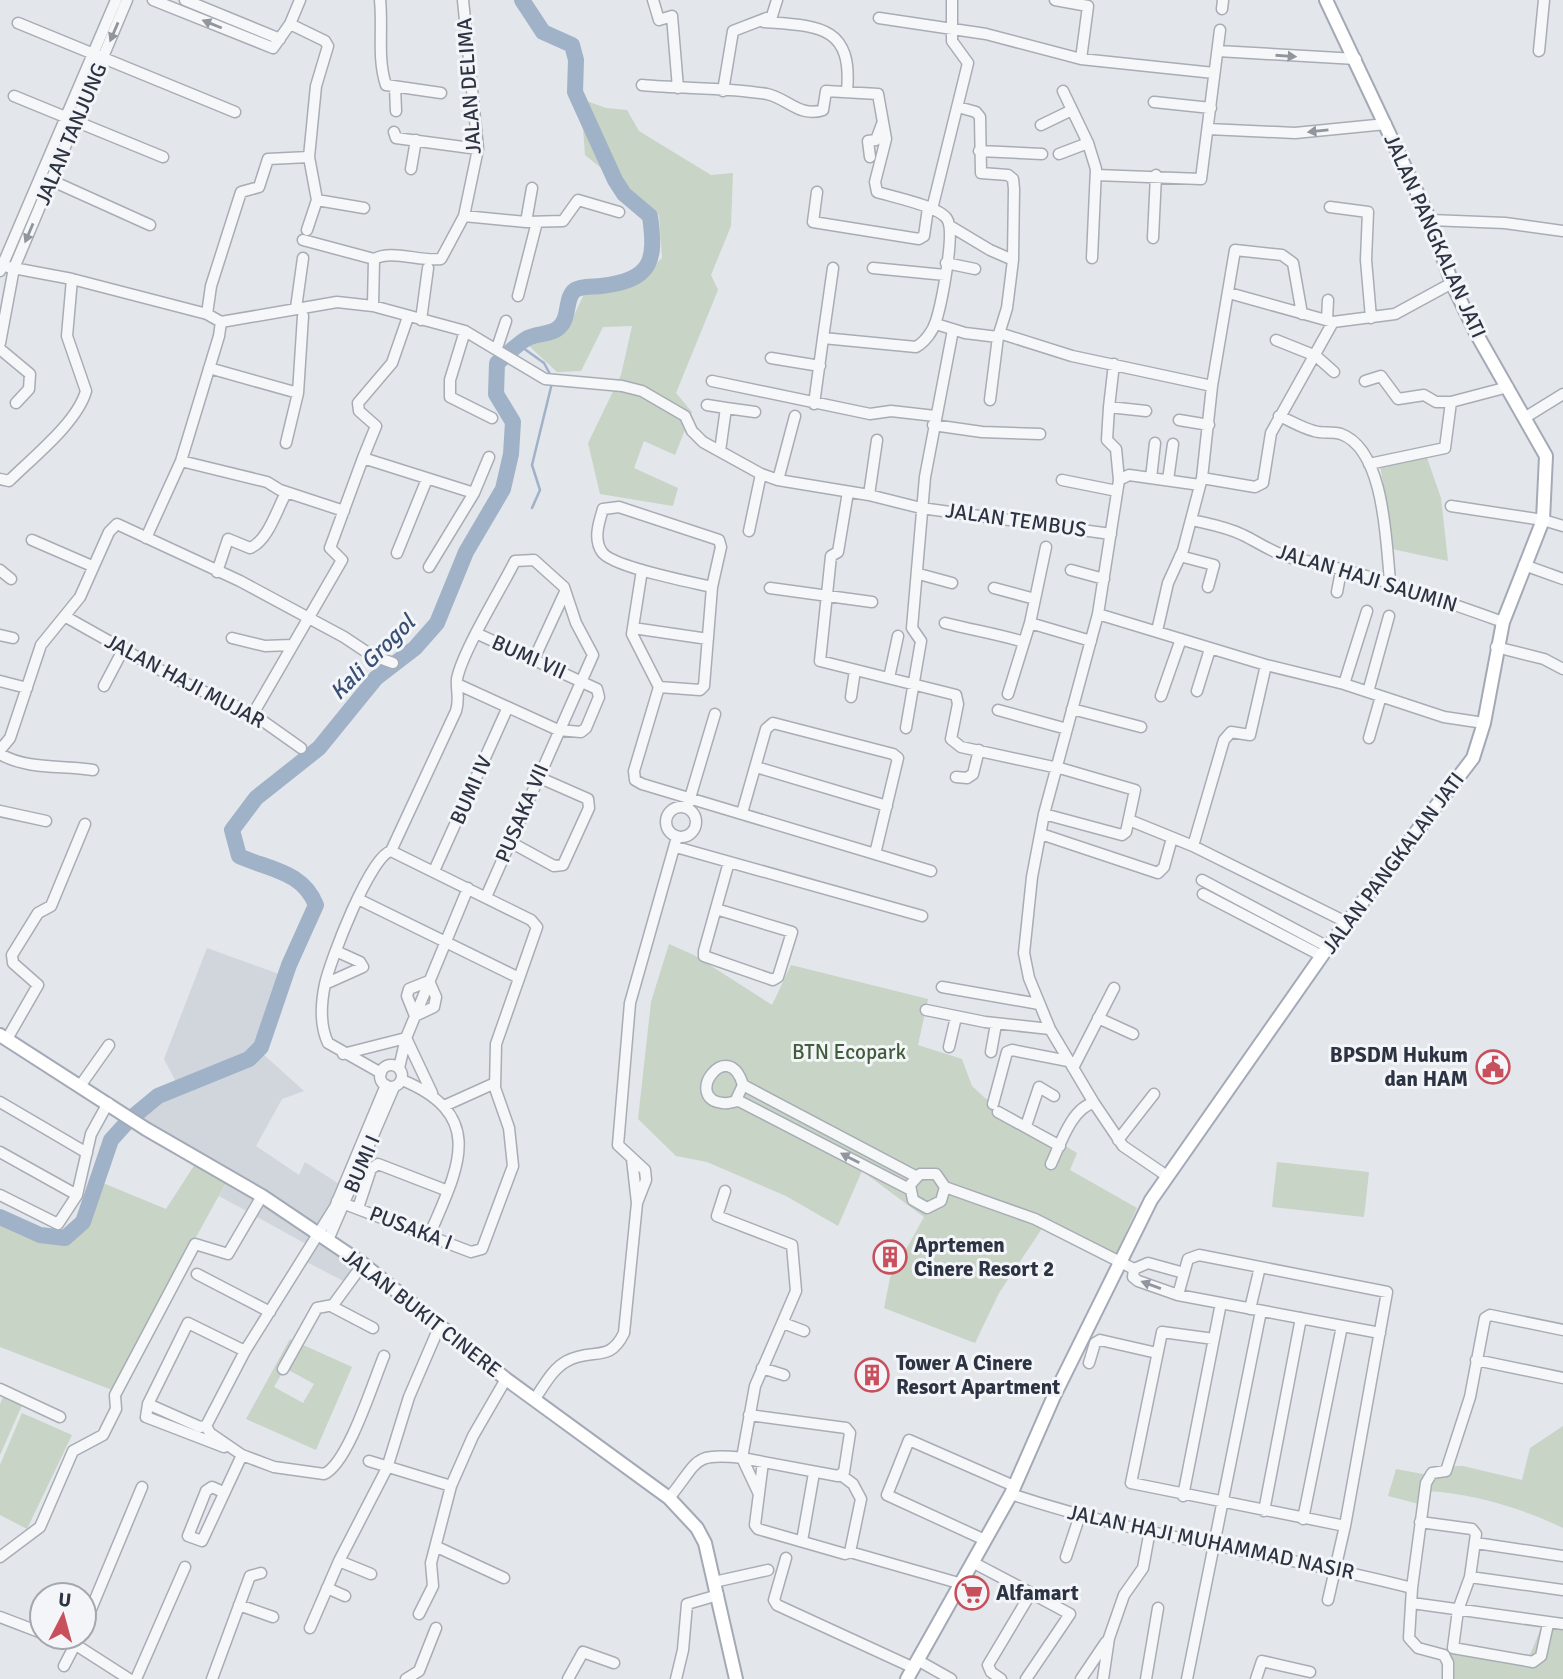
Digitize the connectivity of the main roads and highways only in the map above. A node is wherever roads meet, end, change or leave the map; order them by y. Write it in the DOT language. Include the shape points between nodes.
graph roads {
  1 [pos="1326,0"];
  2 [pos="4,1037"];
  3 [pos="913,1669"];
  4 [pos="736,1679"];
  1 -- 3 [label="main road, JALAN PANGKALAN JATI" via="1430,220 1476,333 1546,456 1543,520 1503,622 1474,758 1346,922 1151,1200 1013,1490"];
  2 -- 4 [label="main road, JALAN BUKIT CINERE" via="324,1236 534,1400 669,1498 705,1543"];
}
